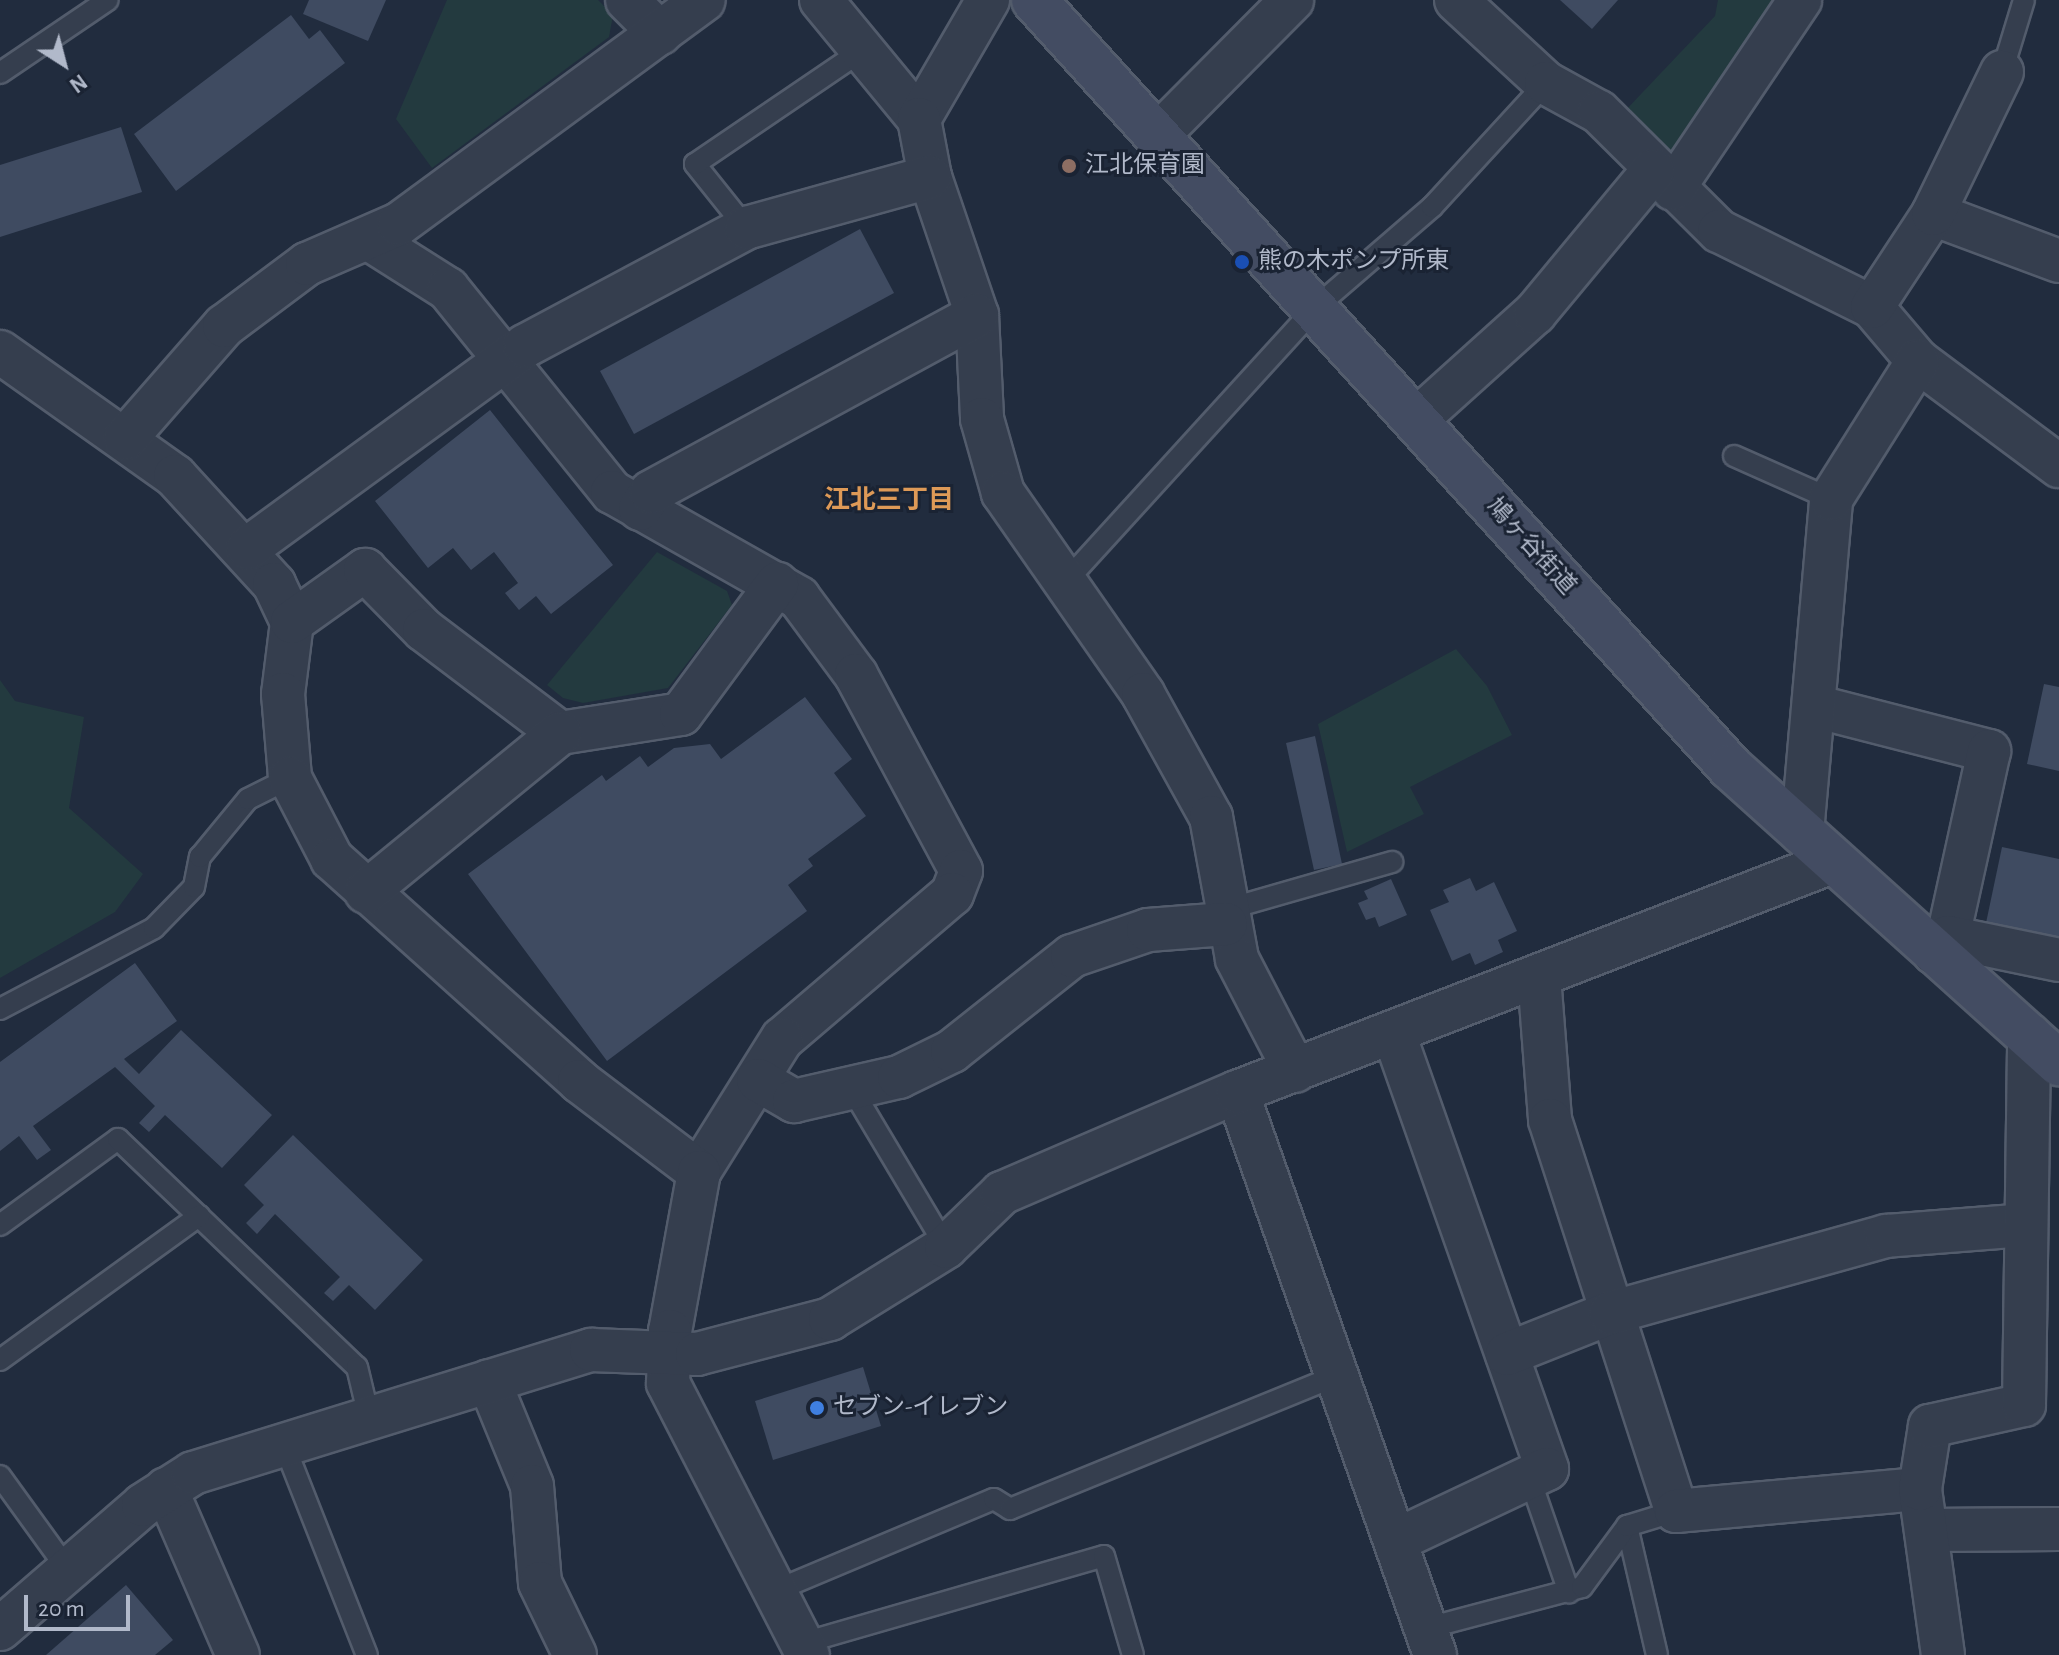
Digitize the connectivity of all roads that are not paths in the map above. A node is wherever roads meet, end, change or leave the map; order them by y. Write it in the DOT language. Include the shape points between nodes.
graph roads {
  1 [pos="108,0"];
  2 [pos="627,0"];
  3 [pos="704,0"];
  4 [pos="821,0"];
  5 [pos="988,0"];
  6 [pos="1034,0"];
  7 [pos="1292,0"];
  8 [pos="1456,0"];
  9 [pos="1800,0"];
  10 [pos="2024,0"];
  11 [pos="660,33"];
  12 [pos="861,51"];
  13 [pos="2002,72"];
  14 [pos="0,73"];
  15 [pos="1546,83"];
  16 [pos="919,119"];
  17 [pos="1157,136"];
  18 [pos="930,177"];
  19 [pos="1663,180"];
  20 [pos="1933,214"];
  21 [pos="746,228"];
  22 [pos="369,239"];
  23 [pos="2059,261"];
  24 [pos="1872,307"];
  25 [pos="1315,308"];
  26 [pos="977,315"];
  27 [pos="0,352"];
  28 [pos="505,359"];
  29 [pos="1918,361"];
  30 [pos="1416,420"];
  31 [pos="125,439"];
  32 [pos="1734,456"];
  33 [pos="2059,466"];
  34 [pos="1831,499"];
  35 [pos="640,509"];
  36 [pos="248,548"];
  37 [pos="1067,580"];
  38 [pos="777,584"];
  39 [pos="292,622"];
  40 [pos="1814,706"];
  41 [pos="560,733"];
  42 [pos="290,778"];
  43 [pos="1817,848"];
  44 [pos="1392,862"];
  45 [pos="366,892"];
  46 [pos="1227,916"];
  47 [pos="1941,945"];
  48 [pos="2059,960"];
  49 [pos="1539,976"];
  50 [pos="0,1009"];
  51 [pos="1394,1034"];
  52 [pos="2044,1049"];
  53 [pos="1295,1071"];
  54 [pos="758,1080"];
  55 [pos="848,1084"];
  56 [pos="1237,1092"];
  57 [pos="699,1172"];
  58 [pos="199,1216"];
  59 [pos="0,1225"];
  60 [pos="2026,1225"];
  61 [pos="946,1247"];
  62 [pos="1610,1313"];
  63 [pos="1507,1354"];
  64 [pos="666,1355"];
  65 [pos="0,1360"];
  66 [pos="1336,1376"];
  67 [pos="489,1381"];
  68 [pos="369,1417"];
  69 [pos="283,1442"];
  70 [pos="0,1476"];
  71 [pos="1530,1479"];
  72 [pos="166,1489"];
  73 [pos="1920,1489"];
  74 [pos="1676,1511"];
  75 [pos="1627,1526"];
  76 [pos="2059,1529"];
  77 [pos="1926,1530"];
  78 [pos="1395,1541"];
  79 [pos="68,1570"];
  80 [pos="777,1590"];
  81 [pos="1569,1592"];
  82 [pos="0,1629"];
  83 [pos="1431,1642"];
  84 [pos="805,1649"];
  85 [pos="238,1655"];
  86 [pos="367,1655"];
  87 [pos="575,1655"];
  88 [pos="1133,1655"];
  89 [pos="1657,1655"];
  90 [pos="1943,1655"];
  1 -- 14 [label="lane"];
  2 -- 11 [label="street"];
  3 -- 11 [label="street"];
  4 -- 12 [label="street"];
  5 -- 16 [label="street"];
  6 -- 17 [label="main road, 鳩ヶ谷街道"];
  7 -- 17 [label="street"];
  8 -- 15 [label="street"];
  9 -- 19 [label="street"];
  10 -- 13 [label="lane"];
  11 -- 22 [label="street"];
  12 -- 16 [label="street"];
  12 -- 21 [label="lane" via="695,164"];
  13 -- 20 [label="street"];
  15 -- 19 [label="street" via="1599,112"];
  15 -- 25 [label="lane" via="1432,207"];
  16 -- 18 [label="street"];
  17 -- 25 [label="main road, 鳩ヶ谷街道"];
  18 -- 21 [label="street"];
  18 -- 26 [label="street"];
  19 -- 24 [label="street" via="1719,231"];
  19 -- 30 [label="street" via="1535,313"];
  20 -- 23 [label="street"];
  20 -- 24 [label="street"];
  21 -- 28 [label="street"];
  22 -- 28 [label="street" via="448,289"];
  22 -- 31 [label="street" via="307,264 224,326"];
  24 -- 29 [label="street"];
  25 -- 30 [label="main road, 鳩ヶ谷街道"];
  25 -- 37 [label="lane"];
  26 -- 35 [label="street" via="651,492"];
  26 -- 37 [label="street" via="982,419 1003,493"];
  27 -- 31 [label="street"];
  28 -- 35 [label="street" via="612,492"];
  28 -- 36 [label="street"];
  29 -- 33 [label="street"];
  29 -- 34 [label="street"];
  30 -- 43 [label="main road, 鳩ヶ谷街道" via="1730,767"];
  31 -- 36 [label="street"];
  32 -- 34 [label="lane"];
  34 -- 40 [label="street"];
  35 -- 38 [label="street"];
  36 -- 39 [label="street"];
  37 -- 46 [label="street" via="1143,694 1211,817"];
  38 -- 41 [label="street" via="681,714"];
  38 -- 54 [label="street" via="799,598 856,675 961,871 952,894 782,1039"];
  39 -- 41 [label="street" via="365,570 424,630"];
  39 -- 42 [label="street" via="283,694"];
  40 -- 43 [label="street"];
  40 -- 47 [label="street" via="1989,751"];
  41 -- 45 [label="street"];
  42 -- 45 [label="street" via="332,859"];
  42 -- 50 [label="lane" via="248,799 200,857 194,887 154,928"];
  43 -- 47 [label="main road, 鳩ヶ谷街道"];
  43 -- 49 [label="street"];
  44 -- 46 [label="lane"];
  45 -- 57 [label="street" via="579,1081"];
  46 -- 53 [label="street"];
  46 -- 55 [label="street" via="1148,930 1072,956 952,1051 899,1077"];
  47 -- 48 [label="street"];
  47 -- 52 [label="main road, 鳩ヶ谷街道"];
  49 -- 51 [label="street"];
  49 -- 62 [label="street" via="1550,1120"];
  51 -- 53 [label="street"];
  51 -- 63 [label="street"];
  52 -- 60 [label="street"];
  53 -- 56 [label="street"];
  54 -- 55 [label="street" via="794,1101"];
  54 -- 57 [label="street"];
  55 -- 61 [label="lane"];
  56 -- 61 [label="street" via="1002,1193"];
  56 -- 66 [label="street"];
  57 -- 64 [label="street"];
  58 -- 59 [label="lane" via="118,1139"];
  58 -- 65 [label="lane"];
  58 -- 68 [label="lane" via="357,1367"];
  60 -- 62 [label="street" via="1886,1236"];
  60 -- 73 [label="street" via="2024,1405 1930,1426"];
  61 -- 64 [label="street" via="830,1319 697,1354"];
  62 -- 63 [label="street"];
  62 -- 74 [label="street"];
  63 -- 71 [label="street" via="1547,1469"];
  64 -- 67 [label="street" via="591,1350"];
  64 -- 80 [label="street" via="668,1383 697,1446"];
  66 -- 78 [label="street"];
  66 -- 80 [label="lane" via="1010,1509 994,1499"];
  67 -- 68 [label="street"];
  67 -- 87 [label="street" via="532,1486 540,1583"];
  68 -- 69 [label="street"];
  69 -- 72 [label="street"];
  69 -- 86 [label="lane"];
  70 -- 79 [label="lane"];
  71 -- 78 [label="street"];
  71 -- 81 [label="lane"];
  72 -- 79 [label="street"];
  72 -- 85 [label="street"];
  73 -- 74 [label="street"];
  73 -- 77 [label="street"];
  74 -- 75 [label="lane"];
  75 -- 81 [label="lane" via="1582,1587"];
  75 -- 89 [label="lane"];
  76 -- 77 [label="street"];
  77 -- 90 [label="street"];
  78 -- 83 [label="street"];
  79 -- 82 [label="street"];
  80 -- 84 [label="street"];
  81 -- 83 [label="lane"];
  84 -- 88 [label="lane" via="1104,1556"];
}
